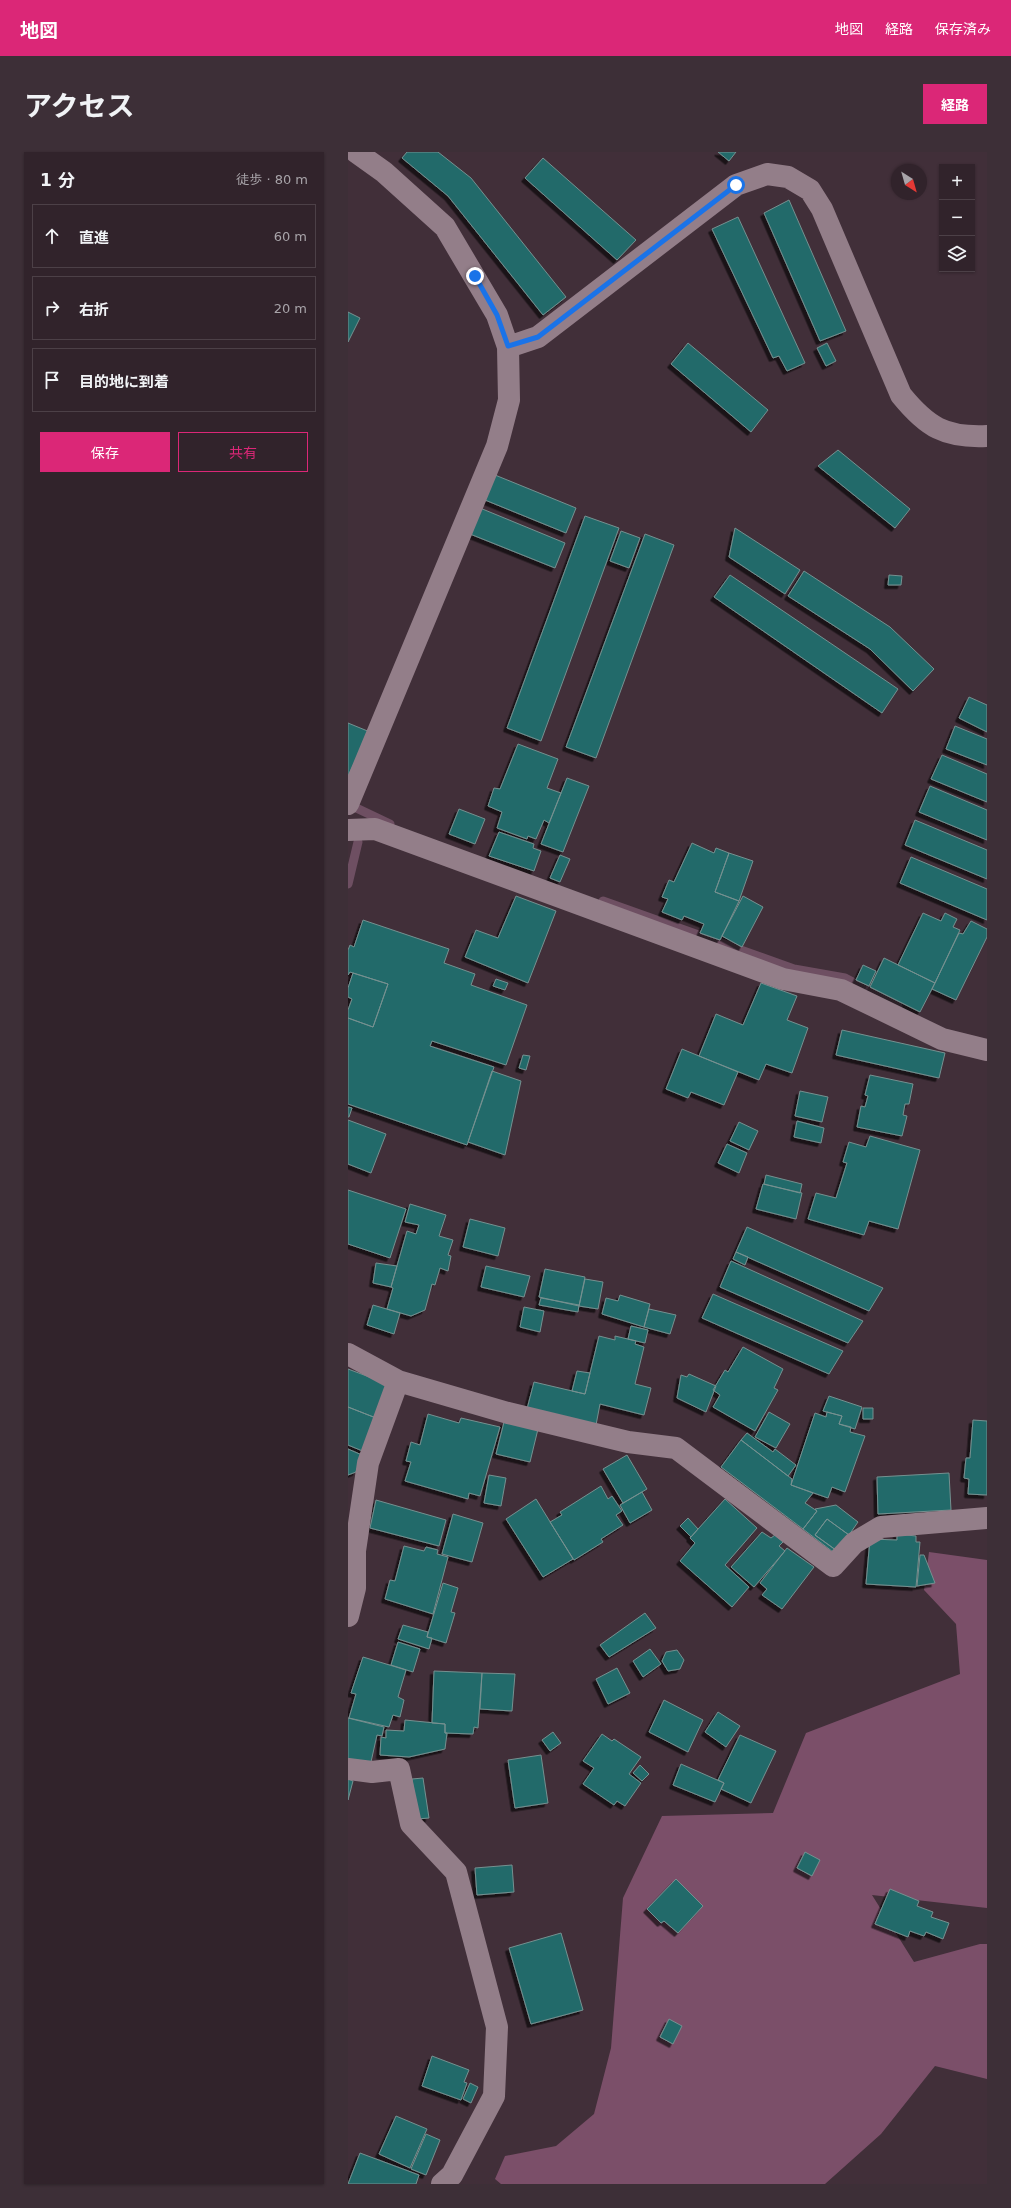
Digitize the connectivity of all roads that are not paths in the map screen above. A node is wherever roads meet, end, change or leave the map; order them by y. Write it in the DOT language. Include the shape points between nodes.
graph roads {
  1 [pos="356,152"];
  2 [pos="508,346"];
  3 [pos="987,436"];
  4 [pos="349,803"];
  5 [pos="348,830"];
  6 [pos="987,1050"];
  7 [pos="348,1354"];
  8 [pos="398,1381"];
  9 [pos="987,1518"];
  10 [pos="348,1616"];
  11 [pos="348,1769"];
  12 [pos="442,2184"];
  1 -- 2 [label="street" via="384,172 445,227 497,315"];
  2 -- 3 [label="street" via="538,337 736,185 766,174 788,177 810,190 822,209 901,395 918,416 939,431 966,437"];
  2 -- 4 [label="street" via="509,400 497,446"];
  5 -- 6 [label="street" via="375,829 783,979 841,990 942,1039"];
  7 -- 8 [label="street"];
  8 -- 9 [label="street" via="508,1413 628,1442 676,1448 833,1566 854,1543 881,1527"];
  8 -- 10 [label="street" via="368,1464 355,1552 356,1588"];
  11 -- 12 [label="street" via="372,1772 398,1769 410,1824 456,1872 497,2027 494,2096 452,2175"];
}
